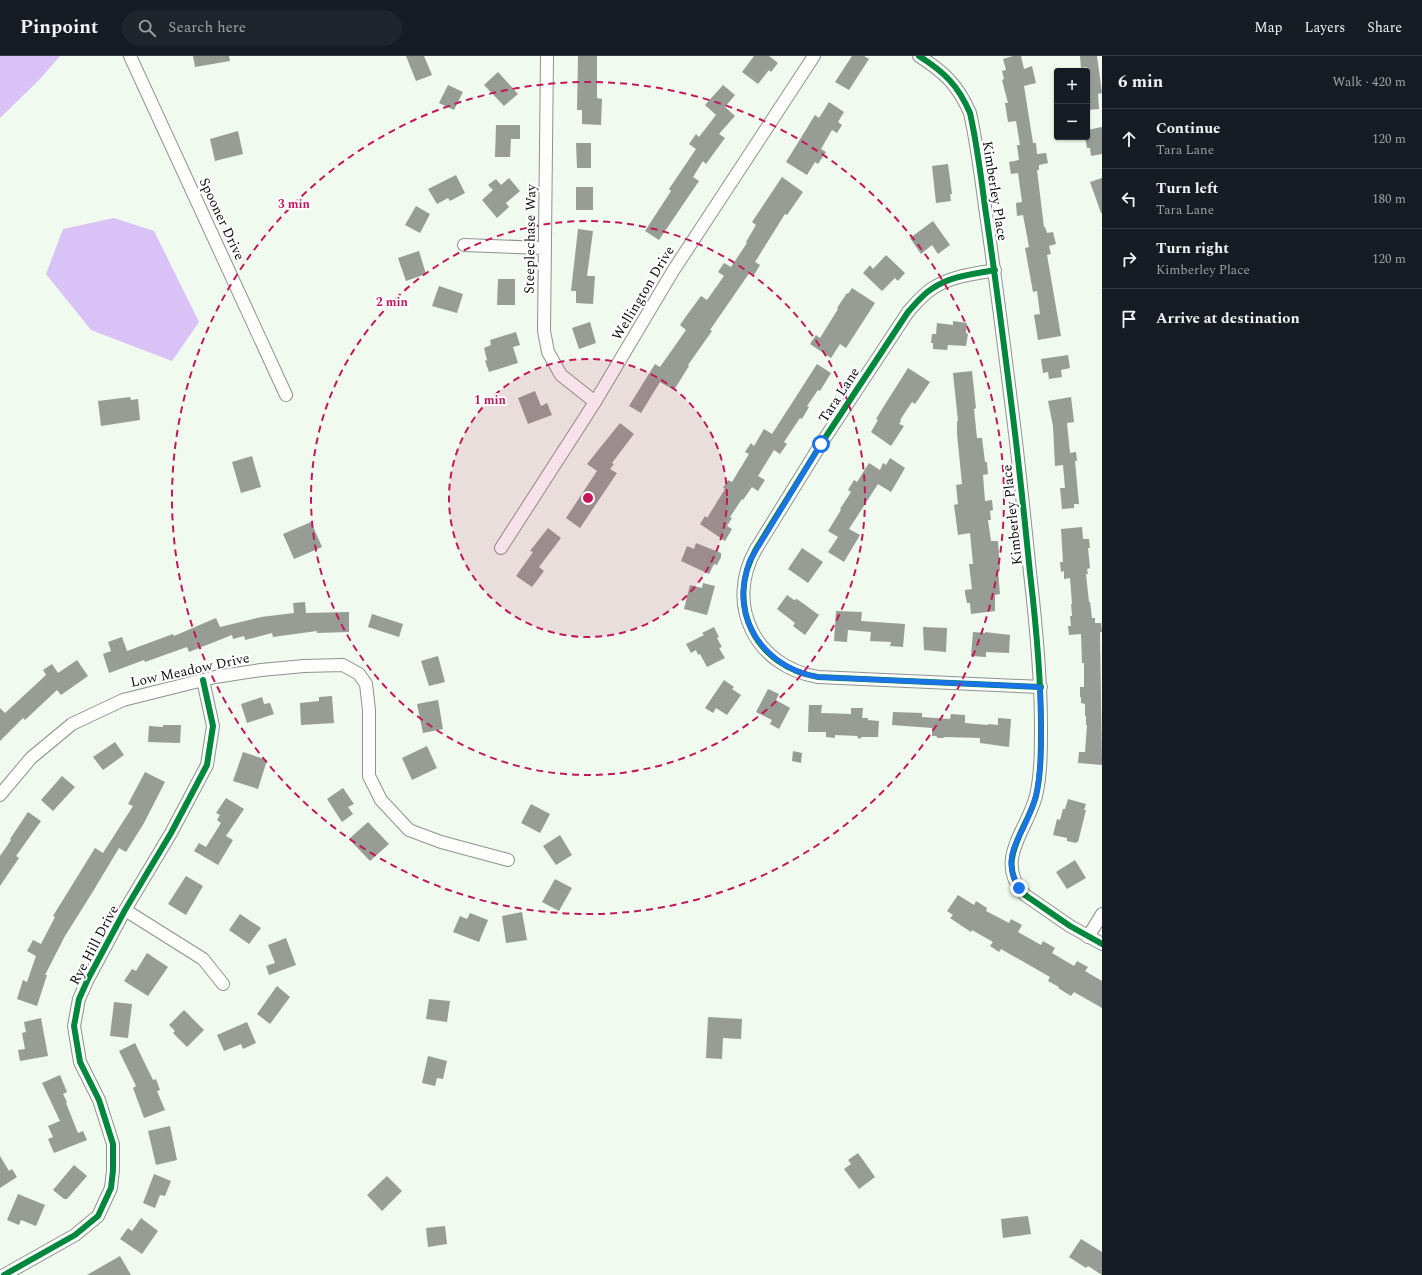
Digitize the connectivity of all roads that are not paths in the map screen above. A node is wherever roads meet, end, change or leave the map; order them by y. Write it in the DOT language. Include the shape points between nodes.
graph roads {
  1 [pos="130,56"];
  2 [pos="547,56"];
  3 [pos="814,56"];
  4 [pos="919,56"];
  5 [pos="464,245"];
  6 [pos="545,248"];
  7 [pos="995,270"];
  8 [pos="286,395"];
  9 [pos="595,402"];
  10 [pos="501,548"];
  11 [pos="203,680"];
  12 [pos="1040,687"];
  13 [pos="0,795"];
  14 [pos="508,860"];
  15 [pos="125,910"];
  16 [pos="1102,914"];
  17 [pos="1088,937"];
  18 [pos="1102,944"];
  19 [pos="223,984"];
  20 [pos="4,1275"];
  1 -- 8 [label="street, Spooner Drive"];
  2 -- 6 [label="street, Steeplechase Way"];
  3 -- 9 [label="street, Wellington Drive" via="673,271"];
  4 -- 7 [label="street, Kimberley Place" via="944,73 953,83 970,113"];
  5 -- 6 [label="street"];
  6 -- 9 [label="street, Steeplechase Way" via="544,331 548,352 561,375"];
  7 -- 12 [label="street, Kimberley Place" via="1018,459"];
  7 -- 12 [label="street, Tara Lane" via="943,282 921,297 908,312 756,549 745,574 743,596 747,619 758,642 776,660 807,675"];
  9 -- 10 [label="street, Wellington Drive"];
  11 -- 13 [label="street, Low Meadow Drive" via="123,700 72,724 30,758"];
  11 -- 14 [label="street, Low Meadow Drive" via="261,670 343,665 358,674 366,684 369,710 369,776 381,800 409,830 441,842"];
  11 -- 15 [label="street, Rye Hill Drive" via="213,726 207,765 171,833"];
  12 -- 17 [label="street, Kimberley Place" via="1041,731 1037,787 1033,807 1012,853 1013,876 1025,895"];
  15 -- 19 [label="street" via="203,959"];
  15 -- 20 [label="street, Rye Hill Drive" via="88,978 79,1000 74,1026 80,1062 99,1100 113,1144 110,1188 98,1216 75,1236"];
  16 -- 17 [label="street"];
  17 -- 18 [label="street, Kimberley Place"];
}
